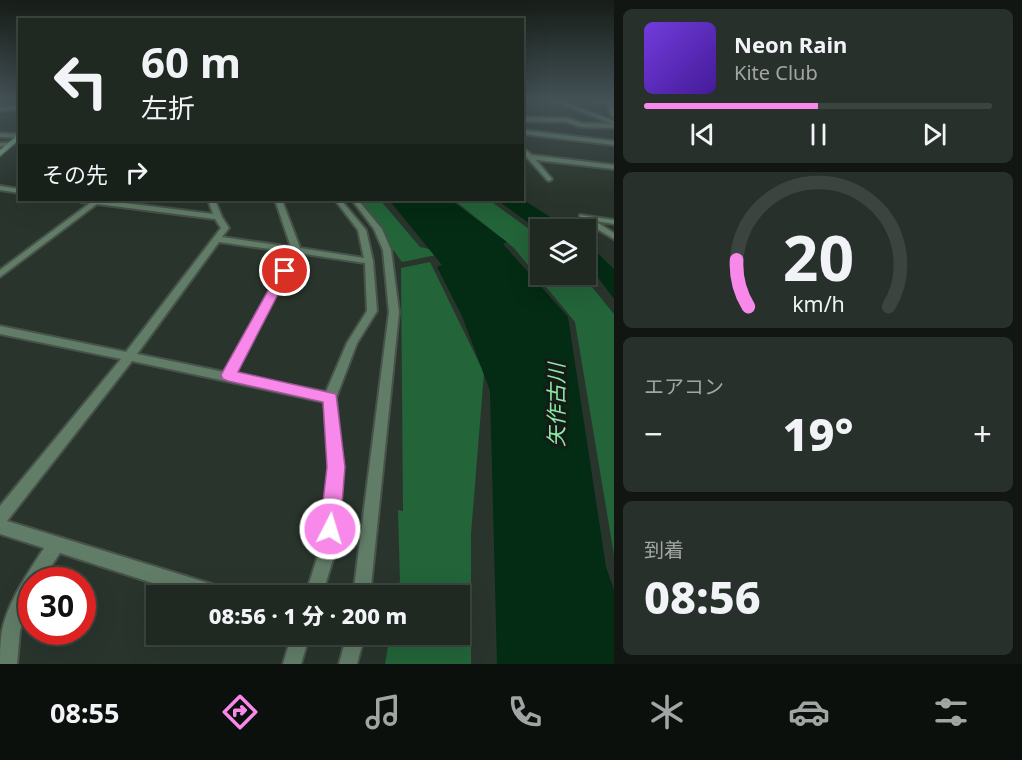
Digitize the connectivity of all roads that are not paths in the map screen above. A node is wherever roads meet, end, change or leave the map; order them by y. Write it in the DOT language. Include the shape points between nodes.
graph roads {
  1 [pos="524,132"];
  2 [pos="0,135"];
  3 [pos="18,136"];
  4 [pos="18,137"];
  5 [pos="614,143"];
  6 [pos="12,144"];
  7 [pos="0,145"];
  8 [pos="524,150"];
  9 [pos="0,154"];
  10 [pos="530,157"];
  11 [pos="614,167"];
  12 [pos="549,179"];
  13 [pos="0,188"];
  14 [pos="18,191"];
  15 [pos="97,201"];
  16 [pos="105,201"];
  17 [pos="212,201"];
  18 [pos="279,201"];
  19 [pos="339,201"];
  20 [pos="356,201"];
  21 [pos="218,217"];
  22 [pos="614,222"];
  23 [pos="614,237"];
  24 [pos="217,239"];
  25 [pos="296,250"];
  26 [pos="369,261"];
  27 [pos="0,274"];
  28 [pos="0,330"];
  29 [pos="128,358"];
  30 [pos="228,375"];
  31 [pos="330,398"];
  32 [pos="0,518"];
  33 [pos="0,526"];
  34 [pos="56,544"];
  35 [pos="41,567"];
  36 [pos="186,585"];
  37 [pos="317,585"];
  38 [pos="362,585"];
  39 [pos="18,606"];
  40 [pos="298,645"];
  41 [pos="353,645"];
  42 [pos="8,664"];
  43 [pos="292,664"];
  44 [pos="348,664"];
  1 -- 5 [label="street"];
  2 -- 3 [label="street"];
  4 -- 6 [label="main road"];
  6 -- 7 [label="street"];
  6 -- 9 [label="main road"];
  8 -- 10 [label="street"];
  10 -- 11 [label="street"];
  10 -- 12 [label="street"];
  13 -- 14 [label="street"];
  15 -- 27 [label="street"];
  16 -- 21 [label="street"];
  17 -- 21 [label="street"];
  18 -- 25 [label="street"];
  19 -- 26 [label="street" via="362,230"];
  20 -- 38 [label="street" via="378,229 387,250 394,312"];
  21 -- 24 [label="street" via="225,228"];
  22 -- 23 [label="street" via="583,217"];
  24 -- 25 [label="street"];
  24 -- 29 [label="street"];
  25 -- 26 [label="street"];
  25 -- 30 [label="street"];
  26 -- 31 [label="street" via="372,311 352,343"];
  28 -- 29 [label="street"];
  29 -- 30 [label="street"];
  29 -- 32 [label="street"];
  30 -- 31 [label="street"];
  31 -- 37 [label="street" via="336,467 328,549"];
  33 -- 34 [label="street"];
  34 -- 35 [label="street"];
  34 -- 36 [label="street"];
  39 -- 42 [label="street" via="8,635"];
  40 -- 43 [label="street"];
  41 -- 44 [label="street"];
}
